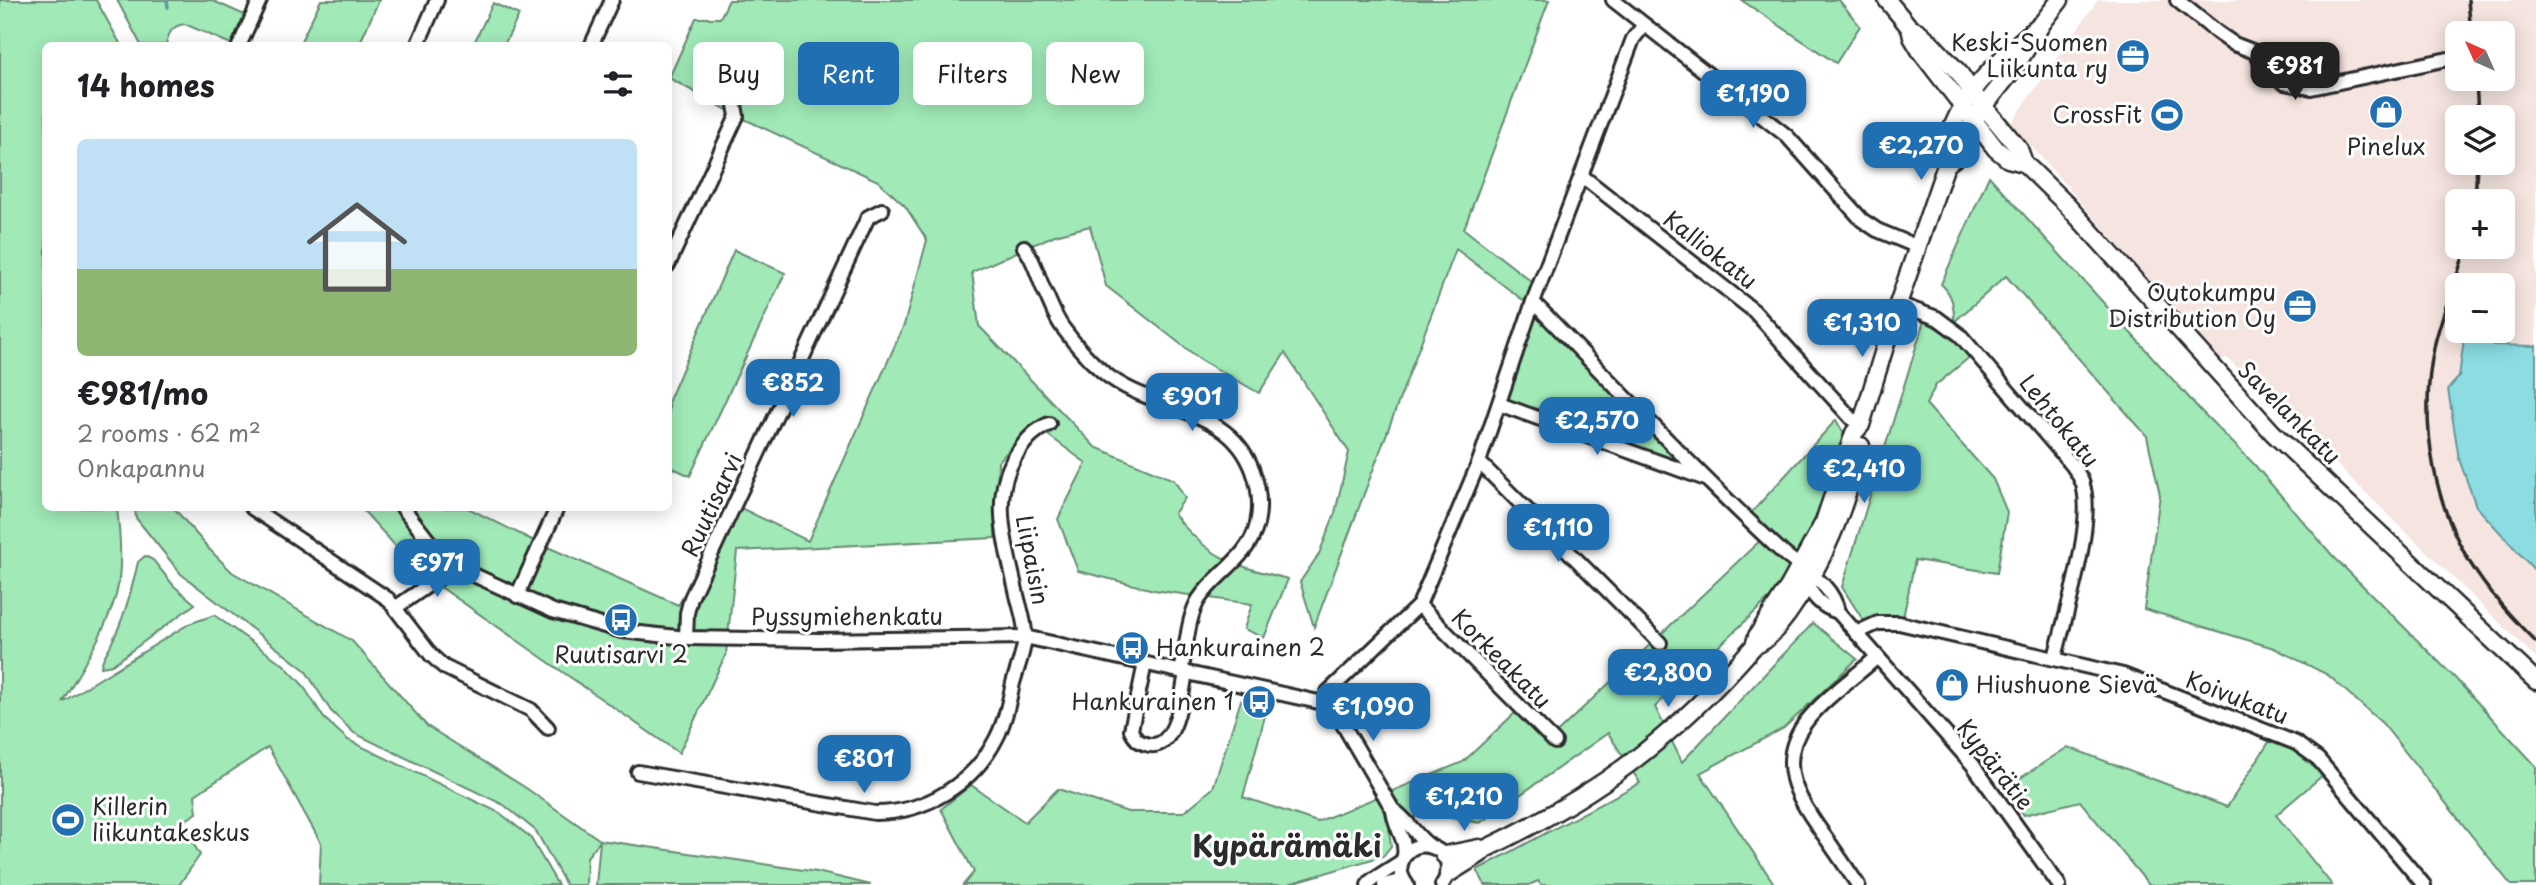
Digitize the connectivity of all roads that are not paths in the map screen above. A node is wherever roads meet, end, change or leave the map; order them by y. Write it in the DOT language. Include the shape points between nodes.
graph roads {
  1 [pos="260,0"];
  2 [pos="437,0"];
  3 [pos="612,0"];
  4 [pos="1614,0"];
  5 [pos="1887,0"];
  6 [pos="2060,0"];
  7 [pos="2177,0"];
  8 [pos="1644,25"];
  9 [pos="241,42"];
  10 [pos="418,42"];
  11 [pos="593,42"];
  12 [pos="2445,60"];
  13 [pos="735,105"];
  14 [pos="1973,106"];
  15 [pos="1582,177"];
  16 [pos="882,210"];
  17 [pos="1024,247"];
  18 [pos="1918,247"];
  19 [pos="672,256"];
  20 [pos="1533,302"];
  21 [pos="1898,304"];
  22 [pos="1499,404"];
  23 [pos="1049,424"];
  24 [pos="1861,425"];
  25 [pos="1479,462"];
  26 [pos="1706,479"];
  27 [pos="256,511"];
  28 [pos="406,511"];
  29 [pos="556,511"];
  30 [pos="453,563"];
  31 [pos="1799,568"];
  32 [pos="1810,581"];
  33 [pos="517,596"];
  34 [pos="1419,605"];
  35 [pos="395,608"];
  36 [pos="1856,634"];
  37 [pos="686,638"];
  38 [pos="1025,638"];
  39 [pos="1660,643"];
  40 [pos="1754,646"];
  41 [pos="1877,657"];
  42 [pos="2055,658"];
  43 [pos="1145,663"];
  44 [pos="1183,672"];
  45 [pos="2536,681"];
  46 [pos="1323,703"];
  47 [pos="548,728"];
  48 [pos="1555,742"];
  49 [pos="638,772"];
  50 [pos="1393,810"];
  51 [pos="1485,849"];
  52 [pos="1437,850"];
  53 [pos="1403,859"];
  54 [pos="1445,879"];
  55 [pos="1368,885"];
  56 [pos="1384,885"];
  57 [pos="1406,885"];
  58 [pos="1858,885"];
  59 [pos="2059,885"];
  60 [pos="2424,885"];
  1 -- 9 [label="street"];
  2 -- 10 [label="street"];
  3 -- 11 [label="street"];
  4 -- 8 [label="street"];
  5 -- 14 [label="main road, Savelankatu" via="1910,28 1921,52"];
  6 -- 14 [label="main road" via="2015,67"];
  7 -- 12 [label="street" via="2234,44 2255,52 2266,69 2284,83 2311,88"];
  8 -- 15 [label="street" via="1633,39"];
  8 -- 18 [label="street" via="1787,136 1862,219"];
  13 -- 19 [label="street" via="737,116"];
  14 -- 18 [label="main road"];
  14 -- 45 [label="main road, Savelankatu" via="1996,149 2008,159 2024,163 2064,203 2273,433"];
  15 -- 20 [label="street"];
  15 -- 24 [label="street, Kalliokatu" via="1755,311"];
  16 -- 37 [label="street, Ruutisarvi" via="868,217 691,598"];
  17 -- 44 [label="street" via="1062,327 1102,371 1129,390 1218,425 1248,457 1259,497 1256,524 1243,553 1198,601"];
  18 -- 21 [label="main road"];
  20 -- 22 [label="street"];
  20 -- 26 [label="street, Kypärätie"];
  21 -- 24 [label="main road"];
  21 -- 42 [label="street, Lehtokatu" via="1937,318 1960,335 2084,485 2083,538"];
  22 -- 25 [label="street"];
  22 -- 26 [label="street"];
  23 -- 38 [label="street, Liipaisin" via="1023,443 1001,491 1001,516"];
  24 -- 31 [label="main road" via="1854,433 1824,522"];
  24 -- 32 [label="main road" via="1863,435 1838,524"];
  25 -- 34 [label="street"];
  25 -- 39 [label="street"];
  26 -- 31 [label="street, Kypärätie"];
  27 -- 35 [label="street"];
  28 -- 30 [label="street, Pyssymiehenkatu" via="419,531"];
  29 -- 33 [label="street"];
  30 -- 33 [label="street, Pyssymiehenkatu"];
  30 -- 35 [label="street" via="446,573"];
  31 -- 32 [label="street, Kypärätie"];
  31 -- 40 [label="main road"];
  32 -- 36 [label="street, Kypärätie" via="1830,592 1838,612"];
  32 -- 40 [label="main road" via="1764,642"];
  33 -- 37 [label="street, Pyssymiehenkatu" via="589,623"];
  34 -- 46 [label="street" via="1328,692"];
  34 -- 48 [label="street, Korkeakatu"];
  35 -- 47 [label="street" via="444,667 531,710"];
  36 -- 41 [label="street, Kypärätie"];
  36 -- 42 [label="street, Koivukatu" via="1878,623 1899,623"];
  37 -- 38 [label="street, Pyssymiehenkatu"];
  38 -- 43 [label="street, Pyssymiehenkatu"];
  38 -- 49 [label="street" via="1003,723 987,754 955,787 916,807 892,813 853,811"];
  40 -- 51 [label="main road" via="1690,713 1633,762 1581,799"];
  41 -- 58 [label="street" via="1806,722 1790,759 1799,799"];
  41 -- 59 [label="street, Kypärätie" via="1973,765"];
  42 -- 60 [label="street, Koivukatu" via="2123,676 2296,743 2318,759"];
  43 -- 44 [label="street, Pyssymiehenkatu"];
  43 -- 44 [label="street" via="1131,730 1147,745 1157,746 1169,738"];
  44 -- 46 [label="street, Pyssymiehenkatu"];
  46 -- 50 [label="street" via="1338,716"];
  50 -- 52 [label="street"];
  50 -- 53 [label="street" via="1405,844"];
  51 -- 52 [label="main road"];
  51 -- 54 [label="main road"];
  52 -- 53 [label="street" via="1413,848"];
  52 -- 54 [label="street" via="1447,861"];
  53 -- 55 [label="street"];
  53 -- 57 [label="street"];
  56 -- 57 [label="street"];
}
